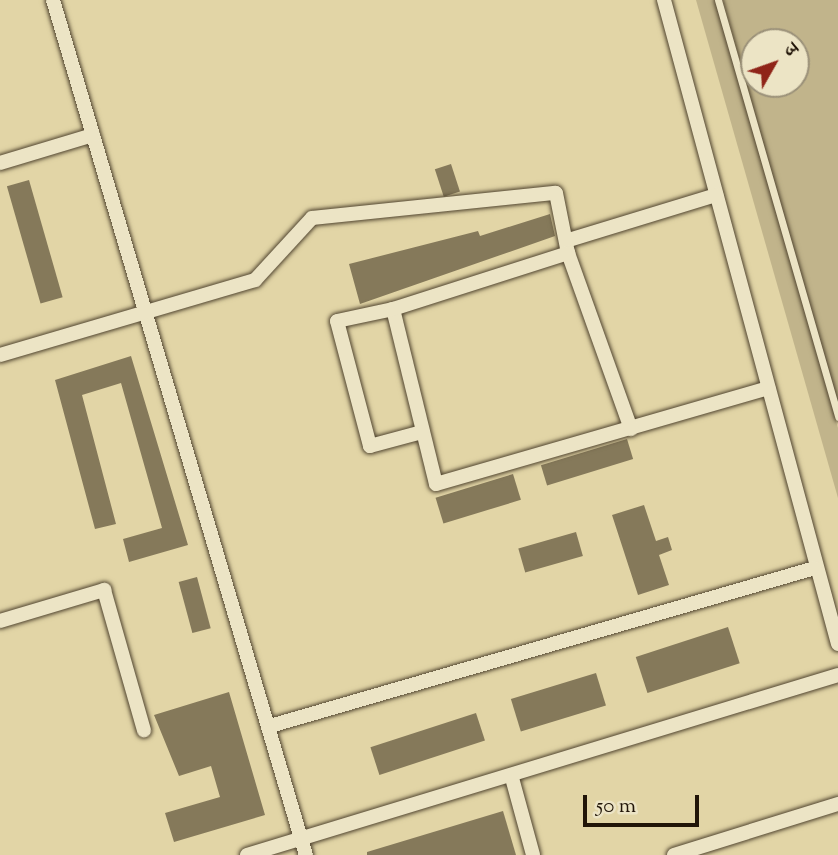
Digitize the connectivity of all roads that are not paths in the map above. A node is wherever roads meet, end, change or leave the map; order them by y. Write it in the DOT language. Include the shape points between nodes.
graph roads {
  1 [pos="53,0"];
  2 [pos="664,0"];
  3 [pos="718,0"];
  4 [pos="93,135"];
  5 [pos="0,163"];
  6 [pos="716,195"];
  7 [pos="568,247"];
  8 [pos="393,309"];
  9 [pos="146,310"];
  10 [pos="0,355"];
  11 [pos="768,388"];
  12 [pos="838,417"];
  13 [pos="631,429"];
  14 [pos="422,432"];
  15 [pos="815,568"];
  16 [pos="0,621"];
  17 [pos="838,644"];
  18 [pos="838,675"];
  19 [pos="270,726"];
  20 [pos="144,730"];
  21 [pos="512,778"];
  22 [pos="838,804"];
  23 [pos="305,848"];
  24 [pos="247,855"];
  25 [pos="533,855"];
  26 [pos="674,855"];
  1 -- 4 [label="street"];
  2 -- 6 [label="street"];
  3 -- 12 [label="lane"];
  4 -- 5 [label="street"];
  4 -- 9 [label="street"];
  6 -- 7 [label="street"];
  6 -- 11 [label="street"];
  7 -- 8 [label="street"];
  7 -- 9 [label="street" via="556,193 312,218 254,280"];
  7 -- 13 [label="street"];
  8 -- 14 [label="street"];
  8 -- 14 [label="street" via="337,321 370,446"];
  9 -- 10 [label="street"];
  9 -- 19 [label="street"];
  11 -- 13 [label="street"];
  11 -- 15 [label="street"];
  13 -- 14 [label="street" via="436,484"];
  15 -- 17 [label="street"];
  15 -- 19 [label="street"];
  16 -- 20 [label="street" via="104,590"];
  18 -- 21 [label="street"];
  19 -- 23 [label="street"];
  21 -- 23 [label="street"];
  21 -- 25 [label="street"];
  22 -- 26 [label="street"];
  23 -- 24 [label="street"];
}
